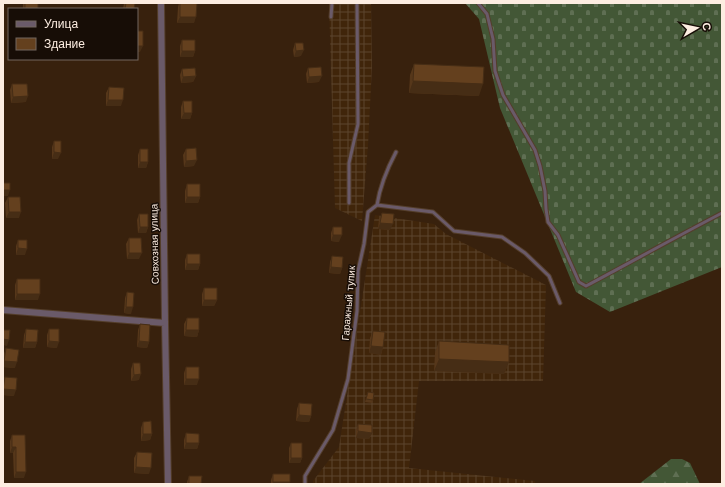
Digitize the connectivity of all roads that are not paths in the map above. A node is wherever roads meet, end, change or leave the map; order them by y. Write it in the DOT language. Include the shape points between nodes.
graph roads {
  1 [pos="161,3"];
  2 [pos="332,3"];
  3 [pos="357,3"];
  4 [pos="478,3"];
  5 [pos="331,17"];
  6 [pos="396,152"];
  7 [pos="349,203"];
  8 [pos="377,205"];
  9 [pos="722,213"];
  10 [pos="560,303"];
  11 [pos="3,310"];
  12 [pos="165,323"];
  13 [pos="168,484"];
  14 [pos="305,484"];
  1 -- 12 [label="street, Совхозная улица"];
  2 -- 5 [label="lane"];
  3 -- 7 [label="lane" via="358,124 349,163"];
  4 -- 9 [label="lane" via="487,14 496,70 503,95 528,137 540,166 548,222 558,235 579,282 586,286"];
  6 -- 8 [label="lane, Гаражный тупик" via="387,170"];
  8 -- 10 [label="lane" via="433,212 454,231 502,237 549,276"];
  8 -- 14 [label="lane, Гаражный тупик" via="368,212 358,271 357,311 348,379 333,430 305,476"];
  11 -- 12 [label="street"];
  12 -- 13 [label="street, Совхозная улица"];
}
